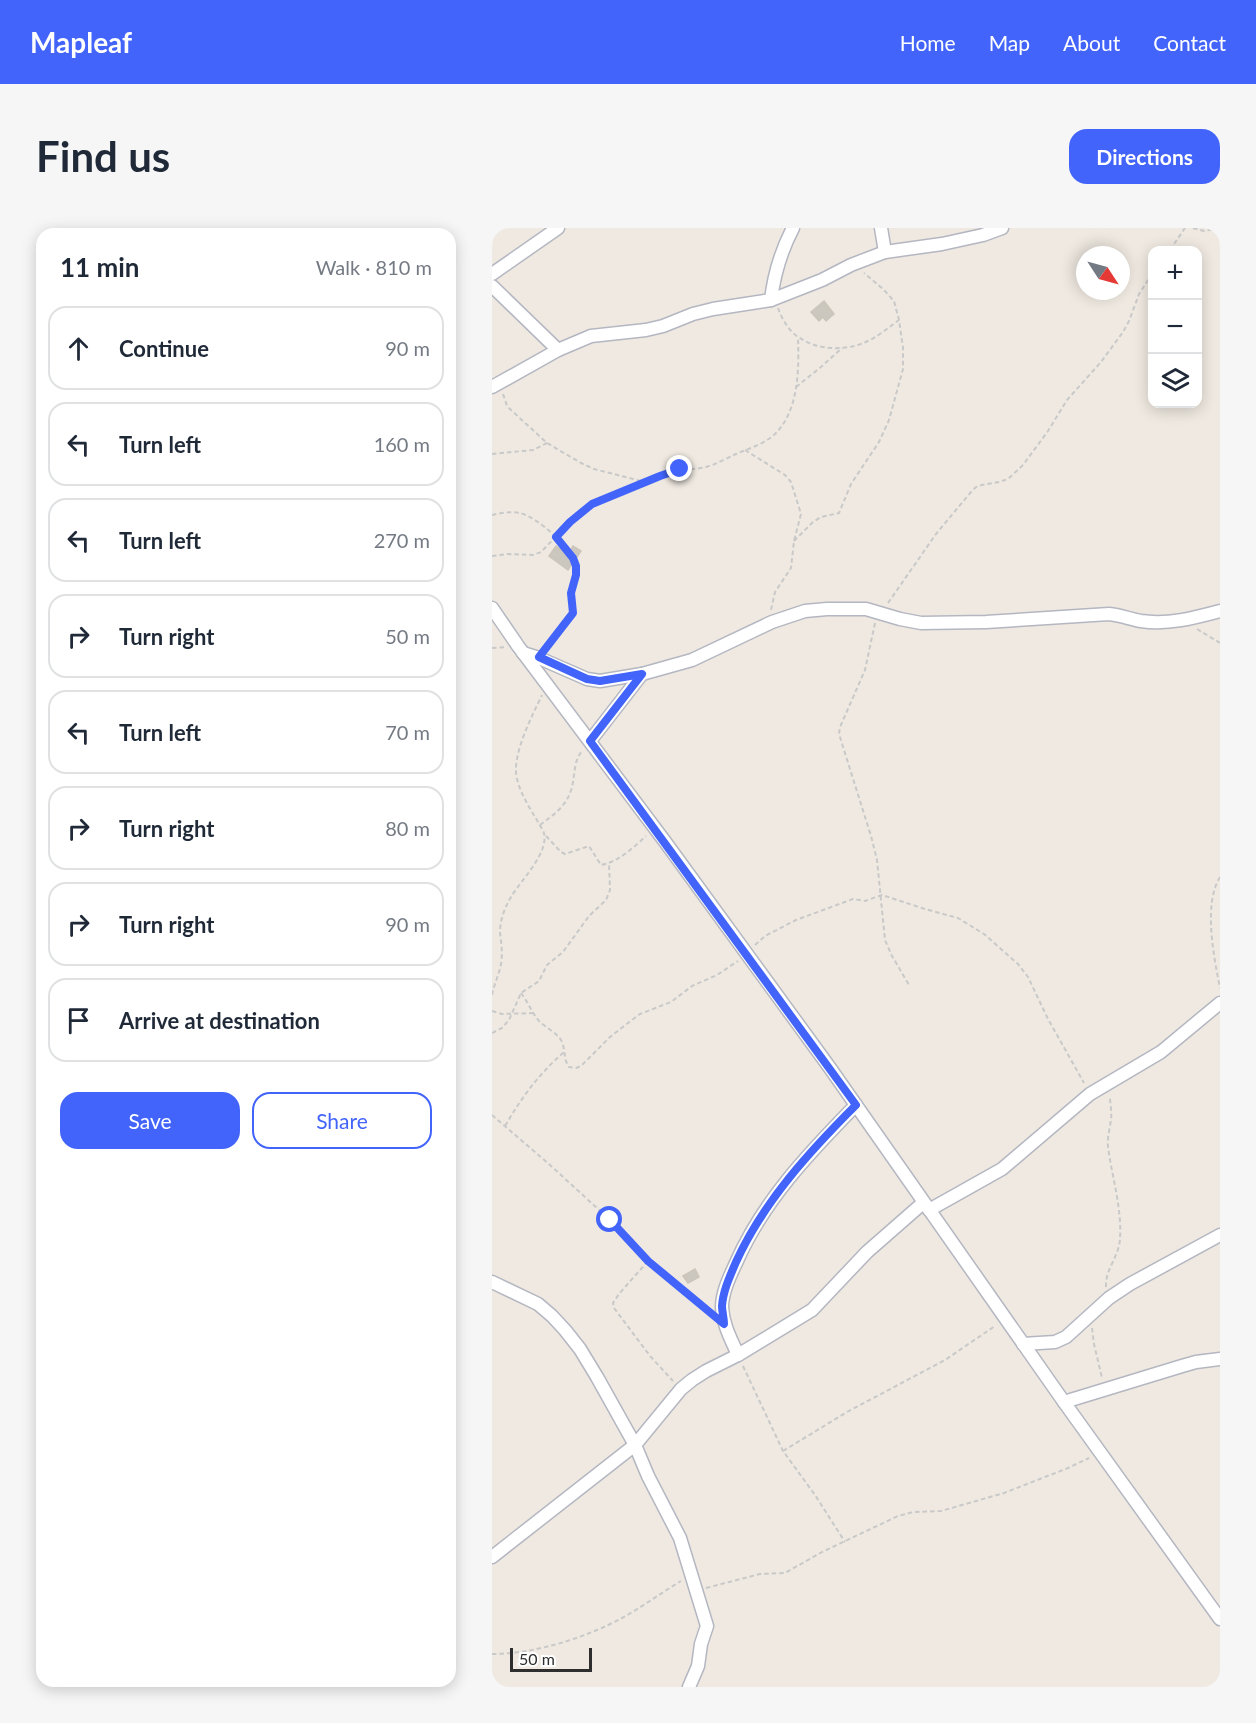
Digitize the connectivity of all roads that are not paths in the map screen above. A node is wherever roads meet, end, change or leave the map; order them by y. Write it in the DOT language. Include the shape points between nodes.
graph roads {
  1 [pos="558,228"];
  2 [pos="793,228"];
  3 [pos="881,228"];
  4 [pos="1002,228"];
  5 [pos="885,252"];
  6 [pos="492,274"];
  7 [pos="492,286"];
  8 [pos="773,299"];
  9 [pos="558,350"];
  10 [pos="493,386"];
  11 [pos="492,608"];
  12 [pos="1220,611"];
  13 [pos="523,652"];
  14 [pos="642,674"];
  15 [pos="591,742"];
  16 [pos="1220,1003"];
  17 [pos="856,1105"];
  18 [pos="926,1207"];
  19 [pos="1220,1235"];
  20 [pos="492,1282"];
  21 [pos="1023,1344"];
  22 [pos="738,1355"];
  23 [pos="1220,1359"];
  24 [pos="1064,1402"];
  25 [pos="635,1445"];
  26 [pos="492,1557"];
  27 [pos="1220,1619"];
  28 [pos="689,1687"];
  1 -- 6 [label="street"];
  2 -- 8 [label="street" via="774,277"];
  3 -- 5 [label="street"];
  4 -- 5 [label="street" via="942,244"];
  5 -- 8 [label="street"];
  7 -- 9 [label="street"];
  8 -- 9 [label="street" via="713,309 646,330 591,336"];
  9 -- 10 [label="street"];
  11 -- 13 [label="street"];
  12 -- 14 [label="street" via="1153,622 1109,614 921,623 866,609 805,611 772,622 692,660"];
  13 -- 14 [label="street" via="587,679 600,681"];
  13 -- 15 [label="street"];
  14 -- 15 [label="street"];
  15 -- 17 [label="street"];
  16 -- 18 [label="street" via="1161,1052 1090,1094 1002,1168"];
  17 -- 18 [label="street"];
  17 -- 22 [label="street" via="775,1195 739,1255 722,1305 724,1324"];
  18 -- 21 [label="street"];
  18 -- 22 [label="street" via="888,1232 812,1310"];
  19 -- 21 [label="street" via="1130,1284 1066,1337 1049,1343"];
  20 -- 25 [label="street" via="538,1304 565,1330"];
  21 -- 24 [label="street"];
  22 -- 25 [label="street" via="681,1389"];
  23 -- 24 [label="street" via="1196,1362"];
  24 -- 27 [label="street"];
  25 -- 26 [label="street"];
  25 -- 28 [label="street" via="680,1538 707,1626"];
}
